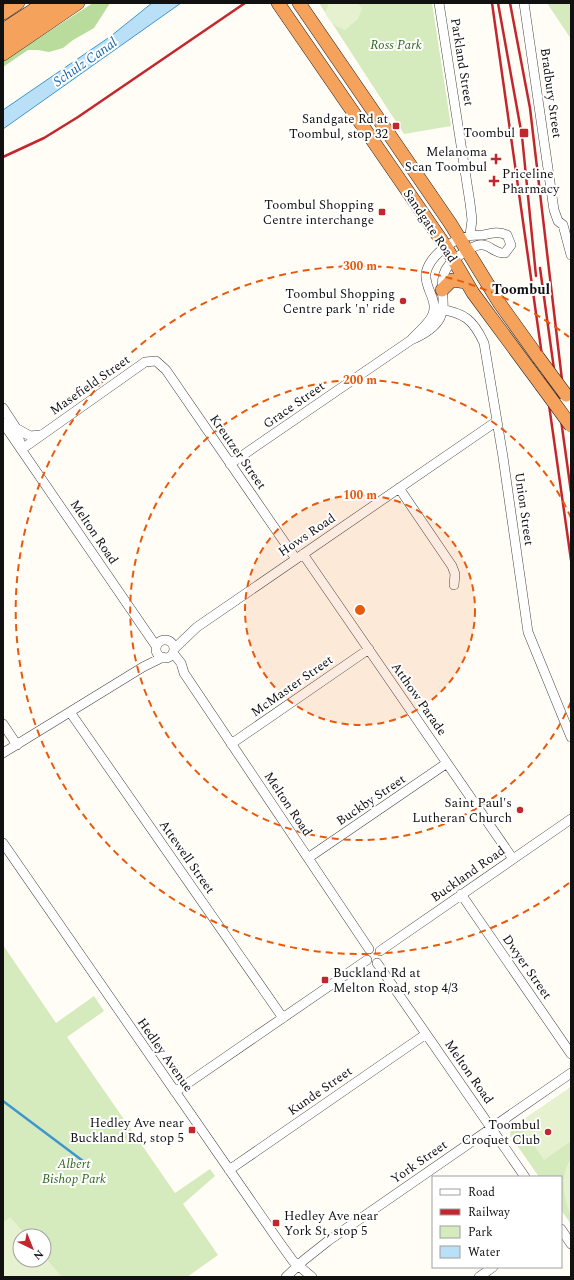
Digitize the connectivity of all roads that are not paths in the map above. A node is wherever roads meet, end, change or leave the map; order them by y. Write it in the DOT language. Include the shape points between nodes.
graph roads {
  1 [pos="18,3"];
  2 [pos="44,3"];
  3 [pos="61,3"];
  4 [pos="78,3"];
  5 [pos="278,3"];
  6 [pos="299,3"];
  7 [pos="439,3"];
  8 [pos="524,3"];
  9 [pos="3,13"];
  10 [pos="3,30"];
  11 [pos="3,42"];
  12 [pos="3,54"];
  13 [pos="472,220"];
  14 [pos="567,224"];
  15 [pos="481,235"];
  16 [pos="464,237"];
  17 [pos="446,247"];
  18 [pos="467,250"];
  19 [pos="571,255"];
  20 [pos="454,260"];
  21 [pos="466,282"];
  22 [pos="442,290"];
  23 [pos="439,309"];
  24 [pos="156,361"];
  25 [pos="568,398"];
  26 [pos="3,408"];
  27 [pos="497,421"];
  28 [pos="5,424"];
  29 [pos="571,426"];
  30 [pos="16,428"];
  31 [pos="40,435"];
  32 [pos="22,449"];
  33 [pos="230,464"];
  34 [pos="399,488"];
  35 [pos="300,556"];
  36 [pos="454,585"];
  37 [pos="165,649"];
  38 [pos="369,649"];
  39 [pos="70,712"];
  40 [pos="3,724"];
  41 [pos="571,737"];
  42 [pos="231,744"];
  43 [pos="17,745"];
  44 [pos="3,753"];
  45 [pos="447,763"];
  46 [pos="571,819"];
  47 [pos="3,843"];
  48 [pos="308,858"];
  49 [pos="513,859"];
  50 [pos="461,894"];
  51 [pos="369,949"];
  52 [pos="380,952"];
  53 [pos="367,960"];
  54 [pos="377,963"];
  55 [pos="283,1018"];
  56 [pos="426,1034"];
  57 [pos="571,1054"];
  58 [pos="571,1073"];
  59 [pos="176,1092"];
  60 [pos="491,1128"];
  61 [pos="229,1170"];
  62 [pos="524,1176"];
  63 [pos="562,1230"];
  64 [pos="571,1244"];
  65 [pos="298,1265"];
  66 [pos="492,1268"];
  67 [pos="286,1277"];
  68 [pos="312,1277"];
  69 [pos="479,1277"];
  1 -- 9 [label="highway"];
  2 -- 10 [label="highway"];
  3 -- 11 [label="highway"];
  4 -- 12 [label="highway"];
  5 -- 17 [label="highway, Sandgate Road"];
  6 -- 16 [label="highway, Sandgate Road"];
  7 -- 13 [label="street, Parkland Street"];
  8 -- 14 [label="street, Bradbury Street" via="554,210 558,221"];
  13 -- 15 [label="street, Parkland Street"];
  13 -- 16 [label="street, Parkland Street"];
  14 -- 19 [label="street, Bradbury Street"];
  15 -- 16 [label="street, Grace Street"];
  15 -- 18 [label="street, Grace Street" via="501,233 510,238 512,245 505,253 498,253 481,245"];
  16 -- 17 [label="street"];
  16 -- 18 [label="highway, Sandgate Road"];
  17 -- 20 [label="highway, Sandgate Road"];
  17 -- 23 [label="street" via="433,259 426,273 427,285"];
  18 -- 20 [label="street, Grace Street"];
  18 -- 25 [label="highway, Sandgate Road, bridge" via="500,304"];
  20 -- 21 [label="highway, Sandgate Road"];
  20 -- 22 [label="street, Grace Street" via="443,273"];
  21 -- 22 [label="highway" via="452,280"];
  21 -- 29 [label="highway, Sandgate Road, bridge"];
  22 -- 23 [label="street, Grace Street"];
  23 -- 27 [label="street, Union Street" via="466,317 480,334 487,354"];
  23 -- 33 [label="street, Grace Street" via="439,322 433,329 411,340"];
  24 -- 31 [label="street, Masefield Street" via="146,362"];
  24 -- 33 [label="street, Kreutzer Street" via="166,370"];
  26 -- 28 [label="street"];
  27 -- 34 [label="street, Hows Road"];
  27 -- 41 [label="street, Union Street" via="528,632"];
  28 -- 30 [label="street, Melton Road"];
  28 -- 32 [label="street, Melton Road"];
  30 -- 31 [label="street" via="30,436"];
  30 -- 32 [label="street, Melton Road"];
  31 -- 32 [label="street, Masefield Street"];
  32 -- 37 [label="street, Melton Road" via="147,635"];
  33 -- 35 [label="street, Kreutzer Street"];
  34 -- 35 [label="street, Hows Road"];
  34 -- 36 [label="street" via="452,566 455,574"];
  35 -- 37 [label="street, Hows Road"];
  35 -- 38 [label="street, Atthow Parade"];
  37 -- 39 [label="street, Hows Road" via="143,667"];
  37 -- 42 [label="street, Melton Road" via="181,663 184,674"];
  38 -- 42 [label="street, McMaster Street"];
  38 -- 45 [label="street, Atthow Parade"];
  39 -- 43 [label="street, Hows Road"];
  39 -- 55 [label="street, Attewell Street"];
  40 -- 43 [label="street"];
  42 -- 48 [label="street, Melton Road"];
  43 -- 44 [label="street, Hows Road"];
  45 -- 48 [label="street, Buckby Street"];
  45 -- 49 [label="street, Atthow Parade"];
  46 -- 49 [label="street, Buckland Road"];
  47 -- 59 [label="street, Hedley Avenue"];
  48 -- 51 [label="street, Melton Road"];
  49 -- 50 [label="street, Buckland Road"];
  50 -- 52 [label="street, Buckland Road"];
  50 -- 57 [label="street, Dwyer Street"];
  51 -- 52 [label="street" via="373,948"];
  51 -- 53 [label="street" via="365,956"];
  52 -- 54 [label="street" via="381,956"];
  53 -- 54 [label="street" via="372,964"];
  53 -- 55 [label="street"];
  54 -- 56 [label="street, Melton Road"];
  55 -- 59 [label="street"];
  56 -- 60 [label="street, Melton Road"];
  56 -- 61 [label="street, Kunde Street"];
  58 -- 60 [label="street, York Street"];
  59 -- 61 [label="street, Hedley Avenue"];
  60 -- 62 [label="street, Melton Road"];
  60 -- 65 [label="street, York Street" via="328,1241"];
  61 -- 65 [label="street, Hedley Avenue"];
  63 -- 64 [label="street"];
  65 -- 67 [label="street, York Street"];
  65 -- 68 [label="street, Hedley Avenue"];
  66 -- 69 [label="street"];
}
